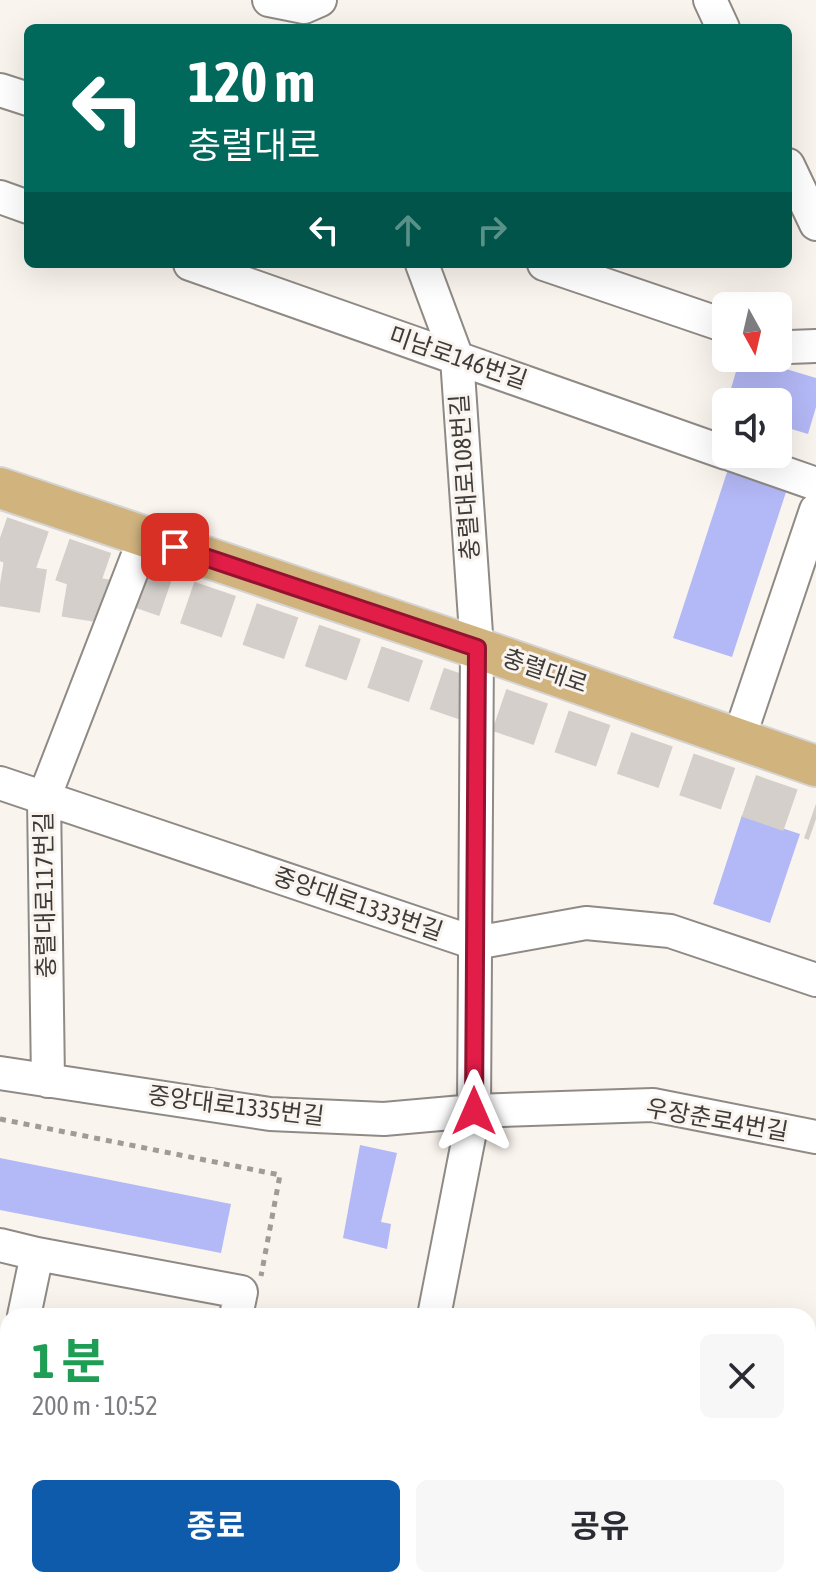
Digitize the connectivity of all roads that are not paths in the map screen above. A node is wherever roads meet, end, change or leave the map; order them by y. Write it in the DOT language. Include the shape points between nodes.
graph roads {
  1 [pos="269,0"];
  2 [pos="710,0"];
  3 [pos="310,9"];
  4 [pos="721,24"];
  5 [pos="0,90"];
  6 [pos="24,98"];
  7 [pos="792,173"];
  8 [pos="0,197"];
  9 [pos="24,206"];
  10 [pos="816,224"];
  11 [pos="201,268"];
  12 [pos="423,268"];
  13 [pos="556,268"];
  14 [pos="712,321"];
  15 [pos="816,346"];
  16 [pos="792,347"];
  17 [pos="457,358"];
  18 [pos="712,447"];
  19 [pos="771,468"];
  20 [pos="816,484"];
  21 [pos="0,488"];
  22 [pos="816,510"];
  23 [pos="145,537"];
  24 [pos="477,648"];
  25 [pos="739,738"];
  26 [pos="816,766"];
  27 [pos="0,783"];
  28 [pos="44,798"];
  29 [pos="475,943"];
  30 [pos="816,980"];
  31 [pos="0,1073"];
  32 [pos="48,1081"];
  33 [pos="474,1111"];
  34 [pos="816,1137"];
  35 [pos="0,1245"];
  36 [pos="37,1254"];
  37 [pos="26,1308"];
  38 [pos="238,1308"];
  39 [pos="436,1308"];
  1 -- 3 [label="street"];
  2 -- 4 [label="street"];
  5 -- 6 [label="street"];
  7 -- 10 [label="street"];
  8 -- 9 [label="street"];
  11 -- 17 [label="street, 미남로146번길"];
  12 -- 17 [label="street, 충렬대로108번길"];
  13 -- 14 [label="street"];
  15 -- 16 [label="street"];
  17 -- 18 [label="street, 미남로146번길"];
  17 -- 24 [label="street, 충렬대로108번길"];
  19 -- 20 [label="street, 미남로146번길"];
  21 -- 23 [label="main road, 충렬대로"];
  22 -- 25 [label="street"];
  23 -- 24 [label="main road, 충렬대로"];
  23 -- 28 [label="street, 충렬대로117번길"];
  24 -- 25 [label="main road, 충렬대로"];
  24 -- 29 [label="street, 충렬대로108번길"];
  25 -- 26 [label="main road, 충렬대로"];
  27 -- 28 [label="street, 중앙대로1333번길"];
  28 -- 29 [label="street, 중앙대로1333번길"];
  28 -- 32 [label="street, 충렬대로117번길"];
  29 -- 30 [label="street, 중앙대로1333번길" via="586,923 670,931"];
  29 -- 33 [label="street, 충렬대로108번길"];
  31 -- 32 [label="street, 중앙대로1335번길"];
  32 -- 33 [label="street, 중앙대로1335번길" via="270,1114 384,1119"];
  33 -- 34 [label="street, 우장춘로4번길" via="653,1105"];
  33 -- 39 [label="street, 충렬대로108번길"];
  35 -- 36 [label="street"];
  36 -- 37 [label="street"];
  36 -- 38 [label="street" via="241,1292"];
}
